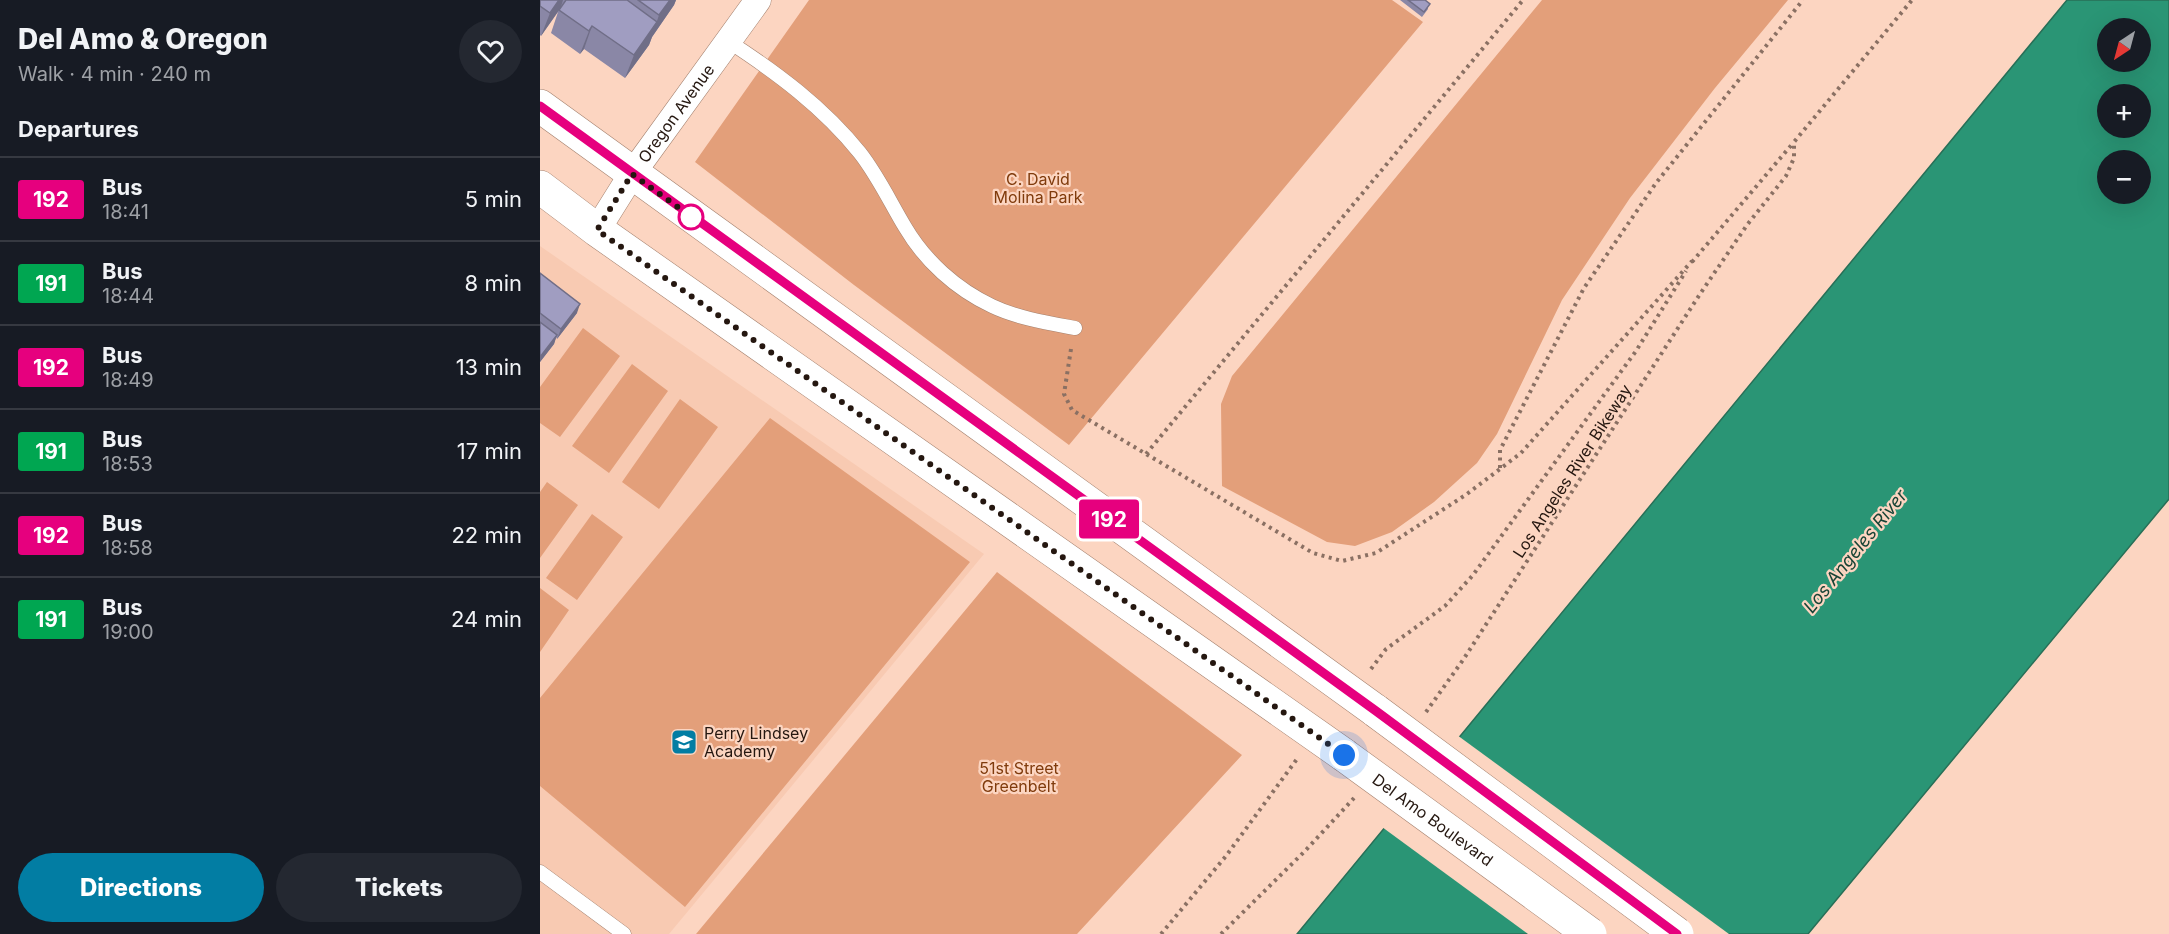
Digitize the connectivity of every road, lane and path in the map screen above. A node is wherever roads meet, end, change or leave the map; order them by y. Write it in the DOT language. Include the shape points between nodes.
graph roads {
  1 [pos="758,0"];
  2 [pos="1523,0"];
  3 [pos="1803,0"];
  4 [pos="1912,0"];
  5 [pos="728,41"];
  6 [pos="540,106"];
  7 [pos="1794,142"];
  8 [pos="632,174"];
  9 [pos="540,187"];
  10 [pos="597,230"];
  11 [pos="1692,261"];
  12 [pos="1075,328"];
  13 [pos="1146,454"];
  14 [pos="1500,469"];
  15 [pos="1364,703"];
  16 [pos="1422,717"];
  17 [pos="1316,735"];
  18 [pos="1356,796"];
  19 [pos="540,872"];
  20 [pos="624,934"];
  21 [pos="1161,934"];
  22 [pos="1221,934"];
  23 [pos="1590,934"];
  24 [pos="1677,934"];
  1 -- 5 [label="street, Oregon Avenue"];
  2 -- 13 [label="path"];
  3 -- 14 [label="path" via="1656,183 1584,288 1500,450"];
  4 -- 7 [label="path, Los Angeles River Bikeway"];
  5 -- 8 [label="street, Oregon Avenue"];
  5 -- 12 [label="lane" via="791,84 828,118 885,189 929,261 958,285 992,306"];
  6 -- 8 [label="main road"];
  7 -- 11 [label="path"];
  7 -- 16 [label="path, Los Angeles River Bikeway" via="1794,158 1786,176 1700,294"];
  8 -- 10 [label="street, Oregon Avenue"];
  8 -- 15 [label="main road"];
  9 -- 10 [label="main road, Del Amo Boulevard"];
  10 -- 17 [label="main road, Del Amo Boulevard"];
  11 -- 14 [label="path" via="1521,453"];
  11 -- 15 [label="path" via="1636,351 1473,575 1445,606 1386,649"];
  12 -- 13 [label="path" via="1064,394 1072,410"];
  13 -- 14 [label="path" via="1313,553 1342,561 1377,553"];
  15 -- 24 [label="main road, bridge"];
  17 -- 21 [label="path" via="1226,856"];
  17 -- 23 [label="main road, Del Amo Boulevard, bridge"];
  18 -- 22 [label="path"];
  19 -- 20 [label="lane"];
}
